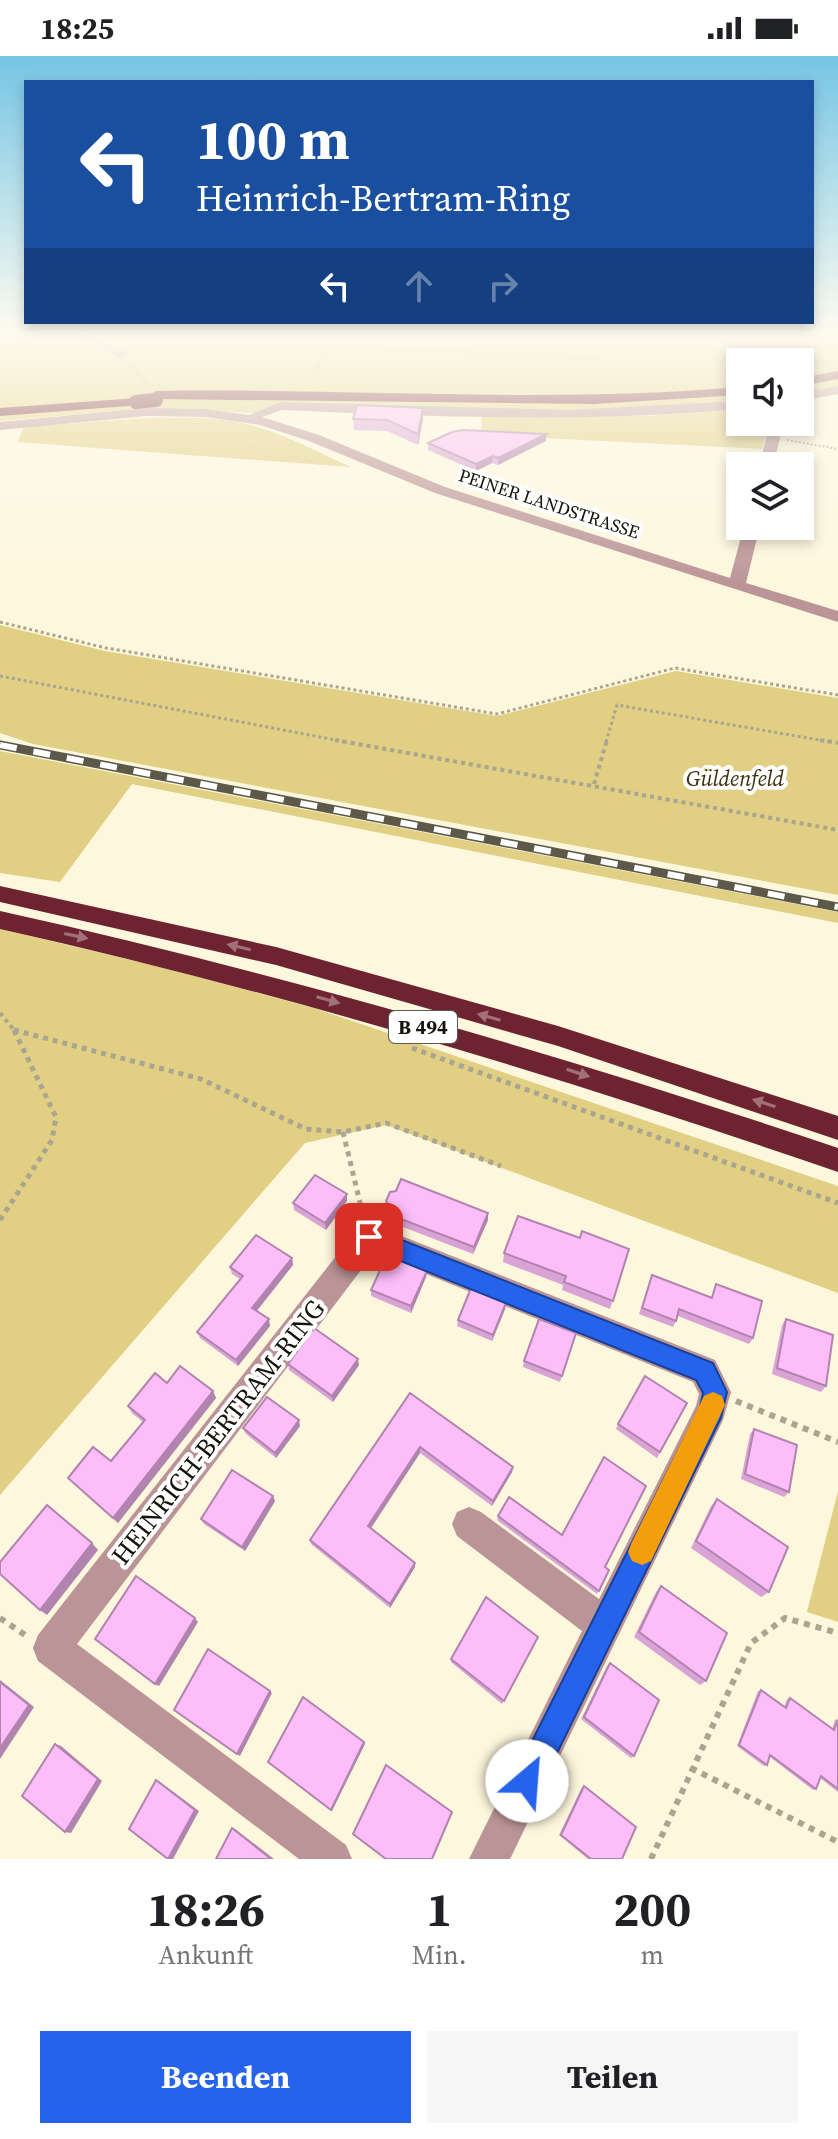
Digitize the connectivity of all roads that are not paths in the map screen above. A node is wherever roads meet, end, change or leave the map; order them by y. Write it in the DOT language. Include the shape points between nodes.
graph roads {
  1 [pos="90,418"];
  2 [pos="244,418"];
  3 [pos="252,419"];
  4 [pos="0,426"];
  5 [pos="748,540"];
  6 [pos="737,585"];
  7 [pos="838,617"];
  8 [pos="0,894"];
  9 [pos="0,920"];
  10 [pos="838,1128"];
  11 [pos="838,1160"];
  12 [pos="469,1524"];
  13 [pos="605,1626"];
  14 [pos="332,1859"];
  15 [pos="489,1859"];
  1 -- 4 [label="street"];
  2 -- 3 [label="street"];
  3 -- 6 [label="street, PEINER LANDSTRASSE" via="438,489"];
  5 -- 6 [label="street"];
  6 -- 7 [label="street, PEINER LANDSTRASSE"];
  10 -- 8 [label="highway, B 494, one-way" via="558,1036 276,956"];
  9 -- 11 [label="highway, B 494, one-way" via="386,1016"];
  12 -- 13 [label="street"];
  13 -- 14 [label="street, HEINRICH-BERTRAM-RING" via="712,1409 715,1392 704,1371 369,1237 51,1648"];
  13 -- 15 [label="street"];
}
